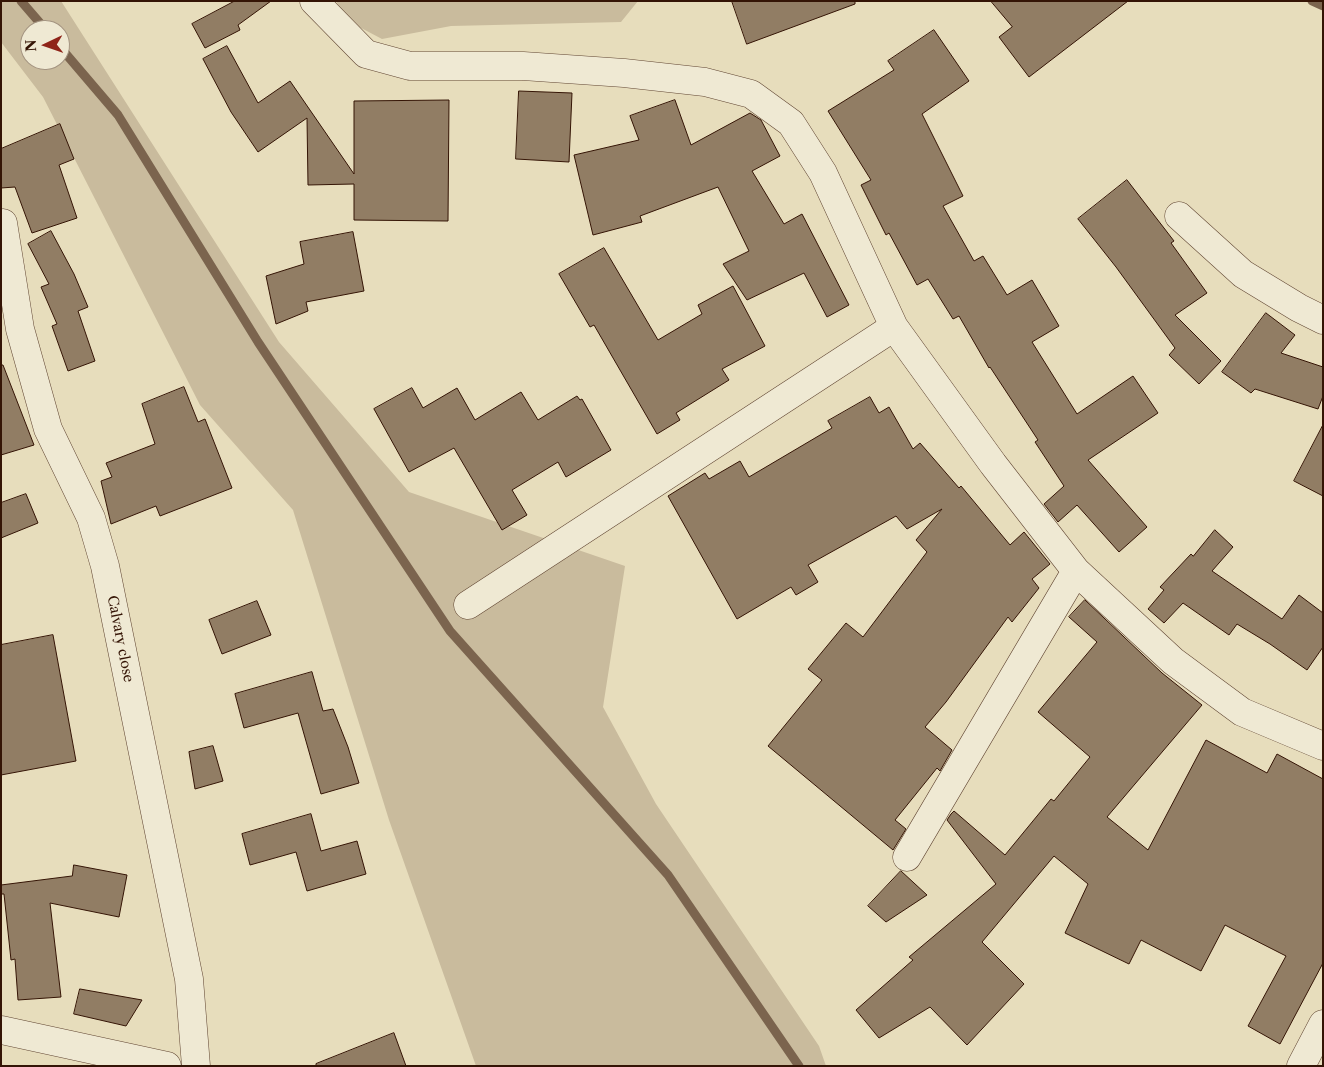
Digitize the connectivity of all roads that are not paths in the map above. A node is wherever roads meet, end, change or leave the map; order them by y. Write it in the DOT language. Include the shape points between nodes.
graph roads {
  1 [pos="314,1"];
  2 [pos="1179,216"];
  3 [pos="3,222"];
  4 [pos="1323,320"];
  5 [pos="894,327"];
  6 [pos="1076,571"];
  7 [pos="468,605"];
  8 [pos="1323,746"];
  9 [pos="907,857"];
  10 [pos="1323,1024"];
  11 [pos="1,1030"];
  12 [pos="167,1066"];
  13 [pos="196,1066"];
  14 [pos="1301,1066"];
  1 -- 5 [label="street" via="366,54 410,66 523,66 624,73 705,82 751,94 791,123 823,173"];
  2 -- 4 [label="street" via="1243,274"];
  3 -- 13 [label="street, Calvary close" via="20,329 48,429 91,518 105,566 189,979"];
  5 -- 6 [label="street" via="993,464"];
  5 -- 7 [label="street"];
  6 -- 8 [label="street" via="1173,661 1242,712"];
  6 -- 9 [label="street"];
  10 -- 14 [label="street"];
  11 -- 12 [label="street"];
}
